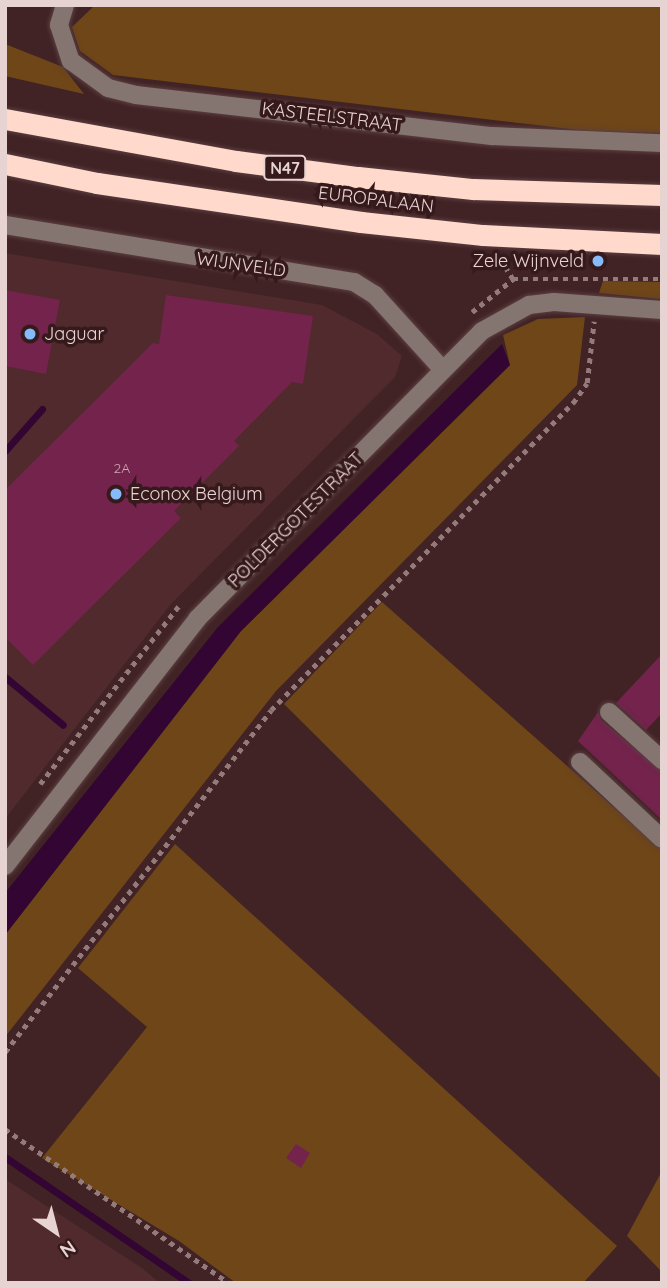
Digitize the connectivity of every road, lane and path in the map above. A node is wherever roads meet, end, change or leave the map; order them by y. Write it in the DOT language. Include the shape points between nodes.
graph roads {
  1 [pos="65,5"];
  2 [pos="5,119"];
  3 [pos="662,143"];
  4 [pos="5,164"];
  5 [pos="662,195"];
  6 [pos="5,225"];
  7 [pos="662,244"];
  8 [pos="662,279"];
  9 [pos="596,304"];
  10 [pos="662,310"];
  11 [pos="442,369"];
  12 [pos="609,712"];
  13 [pos="662,760"];
  14 [pos="580,762"];
  15 [pos="662,839"];
  16 [pos="5,866"];
  17 [pos="5,1052"];
  18 [pos="5,1129"];
  19 [pos="229,1283"];
  1 -- 3 [label="street, KASTEELSTRAAT" via="60,24 71,61 108,88 136,95 492,136"];
  2 -- 5 [label="highway, EUROPALAAN / N47" via="236,161 358,177 473,189"];
  4 -- 7 [label="highway, EUROPALAAN" via="97,183 361,222 483,235"];
  6 -- 11 [label="street, WIJNVELD" via="354,282 376,295"];
  8 -- 9 [label="path" via="598,279"];
  9 -- 10 [label="street, POLDERGOTESTRAAT"];
  9 -- 11 [label="street, POLDERGOTESTRAAT" via="529,306 482,331"];
  9 -- 17 [label="path" via="587,383 573,403 271,710"];
  11 -- 16 [label="street, POLDERGOTESTRAAT" via="197,619"];
  12 -- 13 [label="street"];
  14 -- 15 [label="street"];
  18 -- 19 [label="path"];
}
